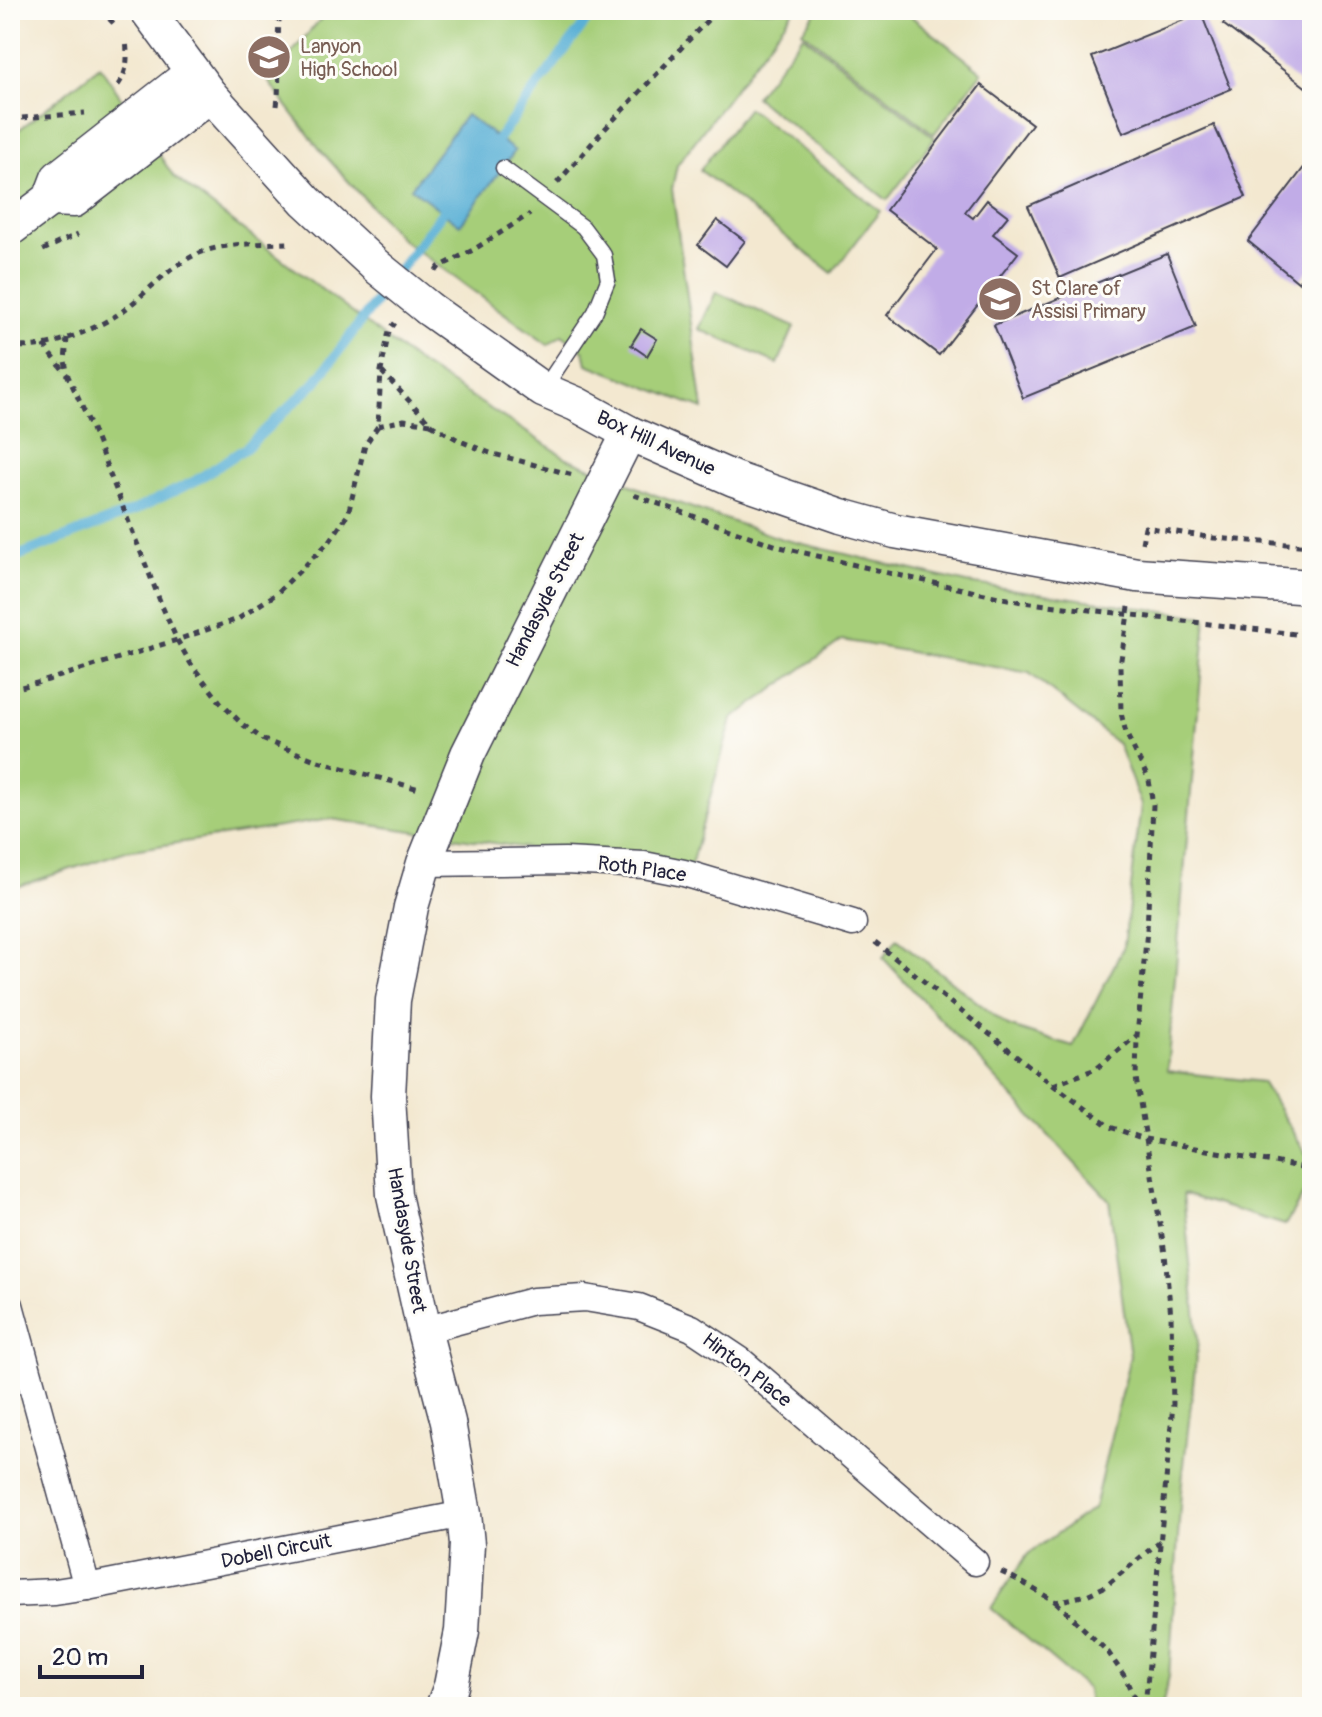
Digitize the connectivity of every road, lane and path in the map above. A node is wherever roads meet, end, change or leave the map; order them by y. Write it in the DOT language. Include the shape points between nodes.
graph roads {
  1 [pos="101,10"];
  2 [pos="147,10"];
  3 [pos="280,10"];
  4 [pos="717,10"];
  5 [pos="118,28"];
  6 [pos="126,37"];
  7 [pos="201,84"];
  8 [pos="113,92"];
  9 [pos="95,106"];
  10 [pos="277,106"];
  11 [pos="87,113"];
  12 [pos="10,119"];
  13 [pos="76,123"];
  14 [pos="503,168"];
  15 [pos="544,198"];
  16 [pos="10,229"];
  17 [pos="288,243"];
  18 [pos="419,302"];
  19 [pos="67,338"];
  20 [pos="10,344"];
  21 [pos="44,345"];
  22 [pos="381,371"];
  23 [pos="68,376"];
  24 [pos="543,390"];
  25 [pos="378,426"];
  26 [pos="629,433"];
  27 [pos="1312,546"];
  28 [pos="1137,575"];
  29 [pos="1312,587"];
  30 [pos="177,640"];
  31 [pos="10,690"];
  32 [pos="432,792"];
  33 [pos="424,863"];
  34 [pos="853,923"];
  35 [pos="1137,1036"];
  36 [pos="1053,1085"];
  37 [pos="1145,1139"];
  38 [pos="1312,1169"];
  39 [pos="10,1305"];
  40 [pos="424,1330"];
  41 [pos="464,1514"];
  42 [pos="1161,1540"];
  43 [pos="975,1562"];
  44 [pos="87,1587"];
  45 [pos="10,1594"];
  46 [pos="1056,1602"];
  47 [pos="443,1707"];
  48 [pos="1138,1707"];
  49 [pos="1145,1707"];
  1 -- 5 [label="path"];
  2 -- 7 [label="street, Box Hill Avenue"];
  3 -- 10 [label="path"];
  4 -- 15 [label="path"];
  6 -- 8 [label="path" via="129,60"];
  7 -- 16 [label="street" via="58,178 50,199"];
  7 -- 18 [label="street, Box Hill Avenue, bridge" via="306,201"];
  9 -- 11 [label="path"];
  11 -- 12 [label="path"];
  11 -- 13 [label="path"];
  14 -- 15 [label="lane"];
  15 -- 18 [label="path" via="527,217 439,267"];
  15 -- 24 [label="lane" via="583,227 604,255 608,280 595,312"];
  17 -- 19 [label="path" via="239,244 198,254 163,275 123,311"];
  18 -- 22 [label="path" via="389,331"];
  18 -- 24 [label="street, Box Hill Avenue"];
  19 -- 21 [label="path"];
  19 -- 23 [label="path"];
  20 -- 21 [label="path"];
  21 -- 23 [label="path"];
  22 -- 25 [label="path"];
  22 -- 25 [label="path" via="431,424 404,420"];
  23 -- 30 [label="path"];
  24 -- 26 [label="street, Box Hill Avenue"];
  25 -- 30 [label="path" via="365,445 348,514 330,541 276,594 238,619"];
  26 -- 28 [label="street, Box Hill Avenue" via="734,479 841,516 895,531"];
  26 -- 33 [label="street, Handasyde Street" via="468,754"];
  27 -- 28 [label="path" via="1145,527"];
  28 -- 29 [label="street, Box Hill Avenue"];
  28 -- 35 [label="path" via="1120,666 1121,713 1149,780 1153,805"];
  30 -- 31 [label="path"];
  30 -- 32 [label="path" via="221,703 264,740 318,761"];
  33 -- 34 [label="street, Roth Place" via="644,865"];
  33 -- 40 [label="street, Handasyde Street" via="393,1000 388,1096 394,1195"];
  34 -- 36 [label="path"];
  35 -- 36 [label="path" via="1096,1069"];
  35 -- 37 [label="path" via="1136,1078"];
  36 -- 37 [label="path" via="1110,1127"];
  37 -- 38 [label="path"];
  37 -- 42 [label="path" via="1171,1316 1173,1404"];
  39 -- 44 [label="street"];
  40 -- 41 [label="street, Handasyde Street"];
  40 -- 43 [label="street, Hinton Place" via="533,1301 585,1298 639,1307 692,1328 740,1360"];
  41 -- 44 [label="street, Dobell Circuit"];
  41 -- 47 [label="street, Handasyde Street" via="462,1631"];
  42 -- 46 [label="path" via="1106,1586"];
  42 -- 49 [label="path"];
  43 -- 46 [label="path"];
  44 -- 45 [label="street, Dobell Circuit"];
  46 -- 48 [label="path" via="1108,1652"];
}
